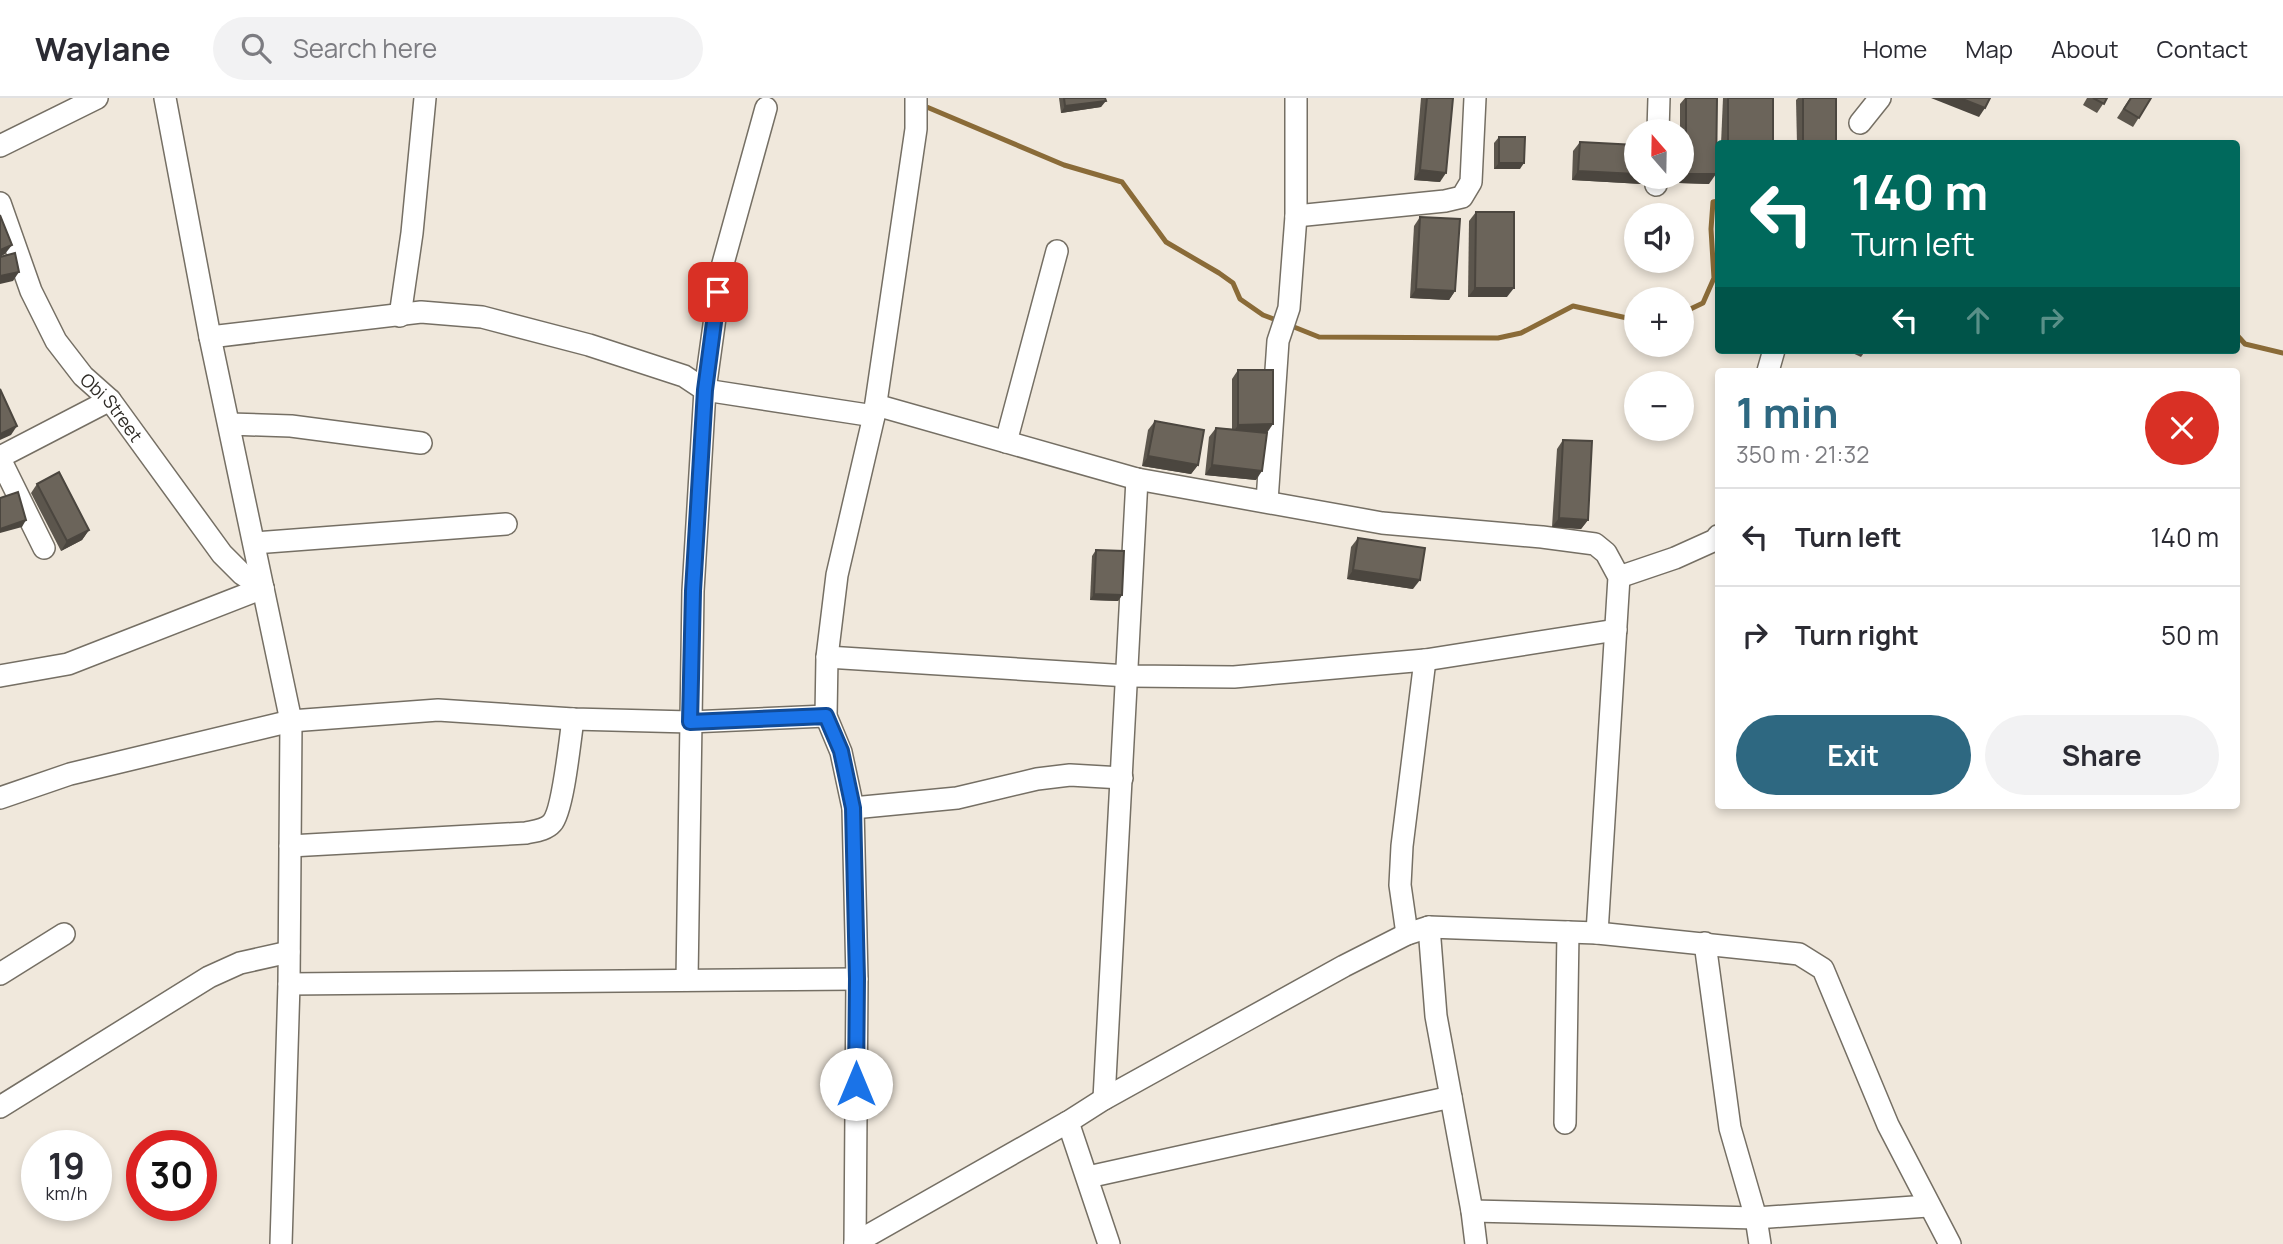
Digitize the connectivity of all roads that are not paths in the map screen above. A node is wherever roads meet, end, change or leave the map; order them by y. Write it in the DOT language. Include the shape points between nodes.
graph roads {
  1 [pos="97,98"];
  2 [pos="165,98"];
  3 [pos="425,98"];
  4 [pos="916,98"];
  5 [pos="1296,98"];
  6 [pos="1475,98"];
  7 [pos="1659,98"];
  8 [pos="1880,98"];
  9 [pos="766,108"];
  10 [pos="1658,119"];
  11 [pos="1860,123"];
  12 [pos="0,146"];
  13 [pos="0,203"];
  14 [pos="1296,215"];
  15 [pos="1057,251"];
  16 [pos="400,316"];
  17 [pos="210,337"];
  18 [pos="705,390"];
  19 [pos="110,400"];
  20 [pos="875,411"];
  21 [pos="229,424"];
  22 [pos="1006,442"];
  23 [pos="421,443"];
  24 [pos="0,458"];
  25 [pos="1137,480"];
  26 [pos="1267,501"];
  27 [pos="506,524"];
  28 [pos="1715,540"];
  29 [pos="254,543"];
  30 [pos="44,548"];
  31 [pos="1619,577"];
  32 [pos="263,589"];
  33 [pos="1616,630"];
  34 [pos="827,657"];
  35 [pos="1425,660"];
  36 [pos="0,676"];
  37 [pos="1128,676"];
  38 [pos="826,716"];
  39 [pos="573,719"];
  40 [pos="291,721"];
  41 [pos="690,722"];
  42 [pos="1122,778"];
  43 [pos="0,798"];
  44 [pos="853,808"];
  45 [pos="290,846"];
  46 [pos="1429,927"];
  47 [pos="1568,932"];
  48 [pos="1597,933"];
  49 [pos="64,934"];
  50 [pos="1406,934"];
  51 [pos="1705,943"];
  52 [pos="289,952"];
  53 [pos="0,974"];
  54 [pos="857,979"];
  55 [pos="687,980"];
  56 [pos="289,984"];
  57 [pos="1451,1097"];
  58 [pos="1104,1099"];
  59 [pos="0,1107"];
  60 [pos="1068,1122"];
  61 [pos="1565,1123"];
  62 [pos="1088,1177"];
  63 [pos="1928,1206"];
  64 [pos="1472,1211"];
  65 [pos="1756,1218"];
  66 [pos="855,1243"];
  67 [pos="281,1244"];
  68 [pos="1109,1244"];
  69 [pos="1476,1244"];
  70 [pos="1760,1244"];
  71 [pos="1950,1244"];
  1 -- 12 [label="street"];
  2 -- 17 [label="street"];
  3 -- 16 [label="street"];
  4 -- 20 [label="street" via="916,129"];
  5 -- 14 [label="street"];
  6 -- 14 [label="street" via="1471,182 1462,197"];
  7 -- 10 [label="street"];
  8 -- 11 [label="street"];
  9 -- 18 [label="street" via="722,267"];
  13 -- 19 [label="street, Obi Street" via="31,291 56,341 83,376"];
  14 -- 26 [label="street" via="1289,308 1278,341"];
  15 -- 22 [label="street"];
  16 -- 17 [label="street"];
  16 -- 18 [label="street" via="482,317 684,376"];
  17 -- 21 [label="street"];
  18 -- 20 [label="street"];
  18 -- 41 [label="street"];
  19 -- 24 [label="street"];
  19 -- 32 [label="street, Obi Street" via="222,554"];
  20 -- 22 [label="street"];
  20 -- 34 [label="street" via="837,575"];
  21 -- 23 [label="street" via="291,426"];
  21 -- 29 [label="street"];
  22 -- 25 [label="street"];
  24 -- 30 [label="street"];
  25 -- 26 [label="street"];
  25 -- 37 [label="street"];
  26 -- 31 [label="street" via="1382,523 1595,544 1606,553"];
  27 -- 29 [label="street"];
  28 -- 31 [label="street"];
  29 -- 32 [label="street"];
  31 -- 33 [label="street"];
  32 -- 36 [label="street" via="68,664"];
  32 -- 40 [label="street"];
  33 -- 35 [label="street"];
  33 -- 48 [label="street"];
  34 -- 37 [label="street"];
  34 -- 38 [label="street"];
  35 -- 37 [label="street" via="1234,677"];
  35 -- 50 [label="street" via="1402,845 1400,885"];
  37 -- 42 [label="street"];
  38 -- 41 [label="street"];
  38 -- 44 [label="street" via="841,751"];
  39 -- 40 [label="street" via="439,710"];
  39 -- 41 [label="street"];
  39 -- 45 [label="street" via="560,804 553,822 543,830"];
  40 -- 43 [label="street" via="70,775"];
  40 -- 45 [label="street"];
  41 -- 55 [label="street"];
  42 -- 44 [label="street" via="1070,775 957,798"];
  42 -- 58 [label="street"];
  44 -- 54 [label="street"];
  45 -- 52 [label="street"];
  46 -- 47 [label="street"];
  46 -- 50 [label="street"];
  46 -- 57 [label="street" via="1436,1016"];
  47 -- 48 [label="street"];
  47 -- 61 [label="street"];
  48 -- 51 [label="street"];
  49 -- 53 [label="street"];
  50 -- 58 [label="street"];
  51 -- 63 [label="street" via="1799,954 1823,969 1888,1125"];
  51 -- 65 [label="street" via="1730,1128"];
  52 -- 56 [label="street"];
  52 -- 59 [label="street" via="240,963 209,977"];
  54 -- 55 [label="street"];
  54 -- 66 [label="street"];
  55 -- 56 [label="street"];
  56 -- 67 [label="street"];
  57 -- 62 [label="street"];
  57 -- 64 [label="street"];
  58 -- 60 [label="street"];
  60 -- 62 [label="street"];
  60 -- 66 [label="street"];
  62 -- 68 [label="street"];
  63 -- 65 [label="street"];
  63 -- 71 [label="street"];
  64 -- 65 [label="street"];
  64 -- 69 [label="street"];
  65 -- 70 [label="street"];
}
